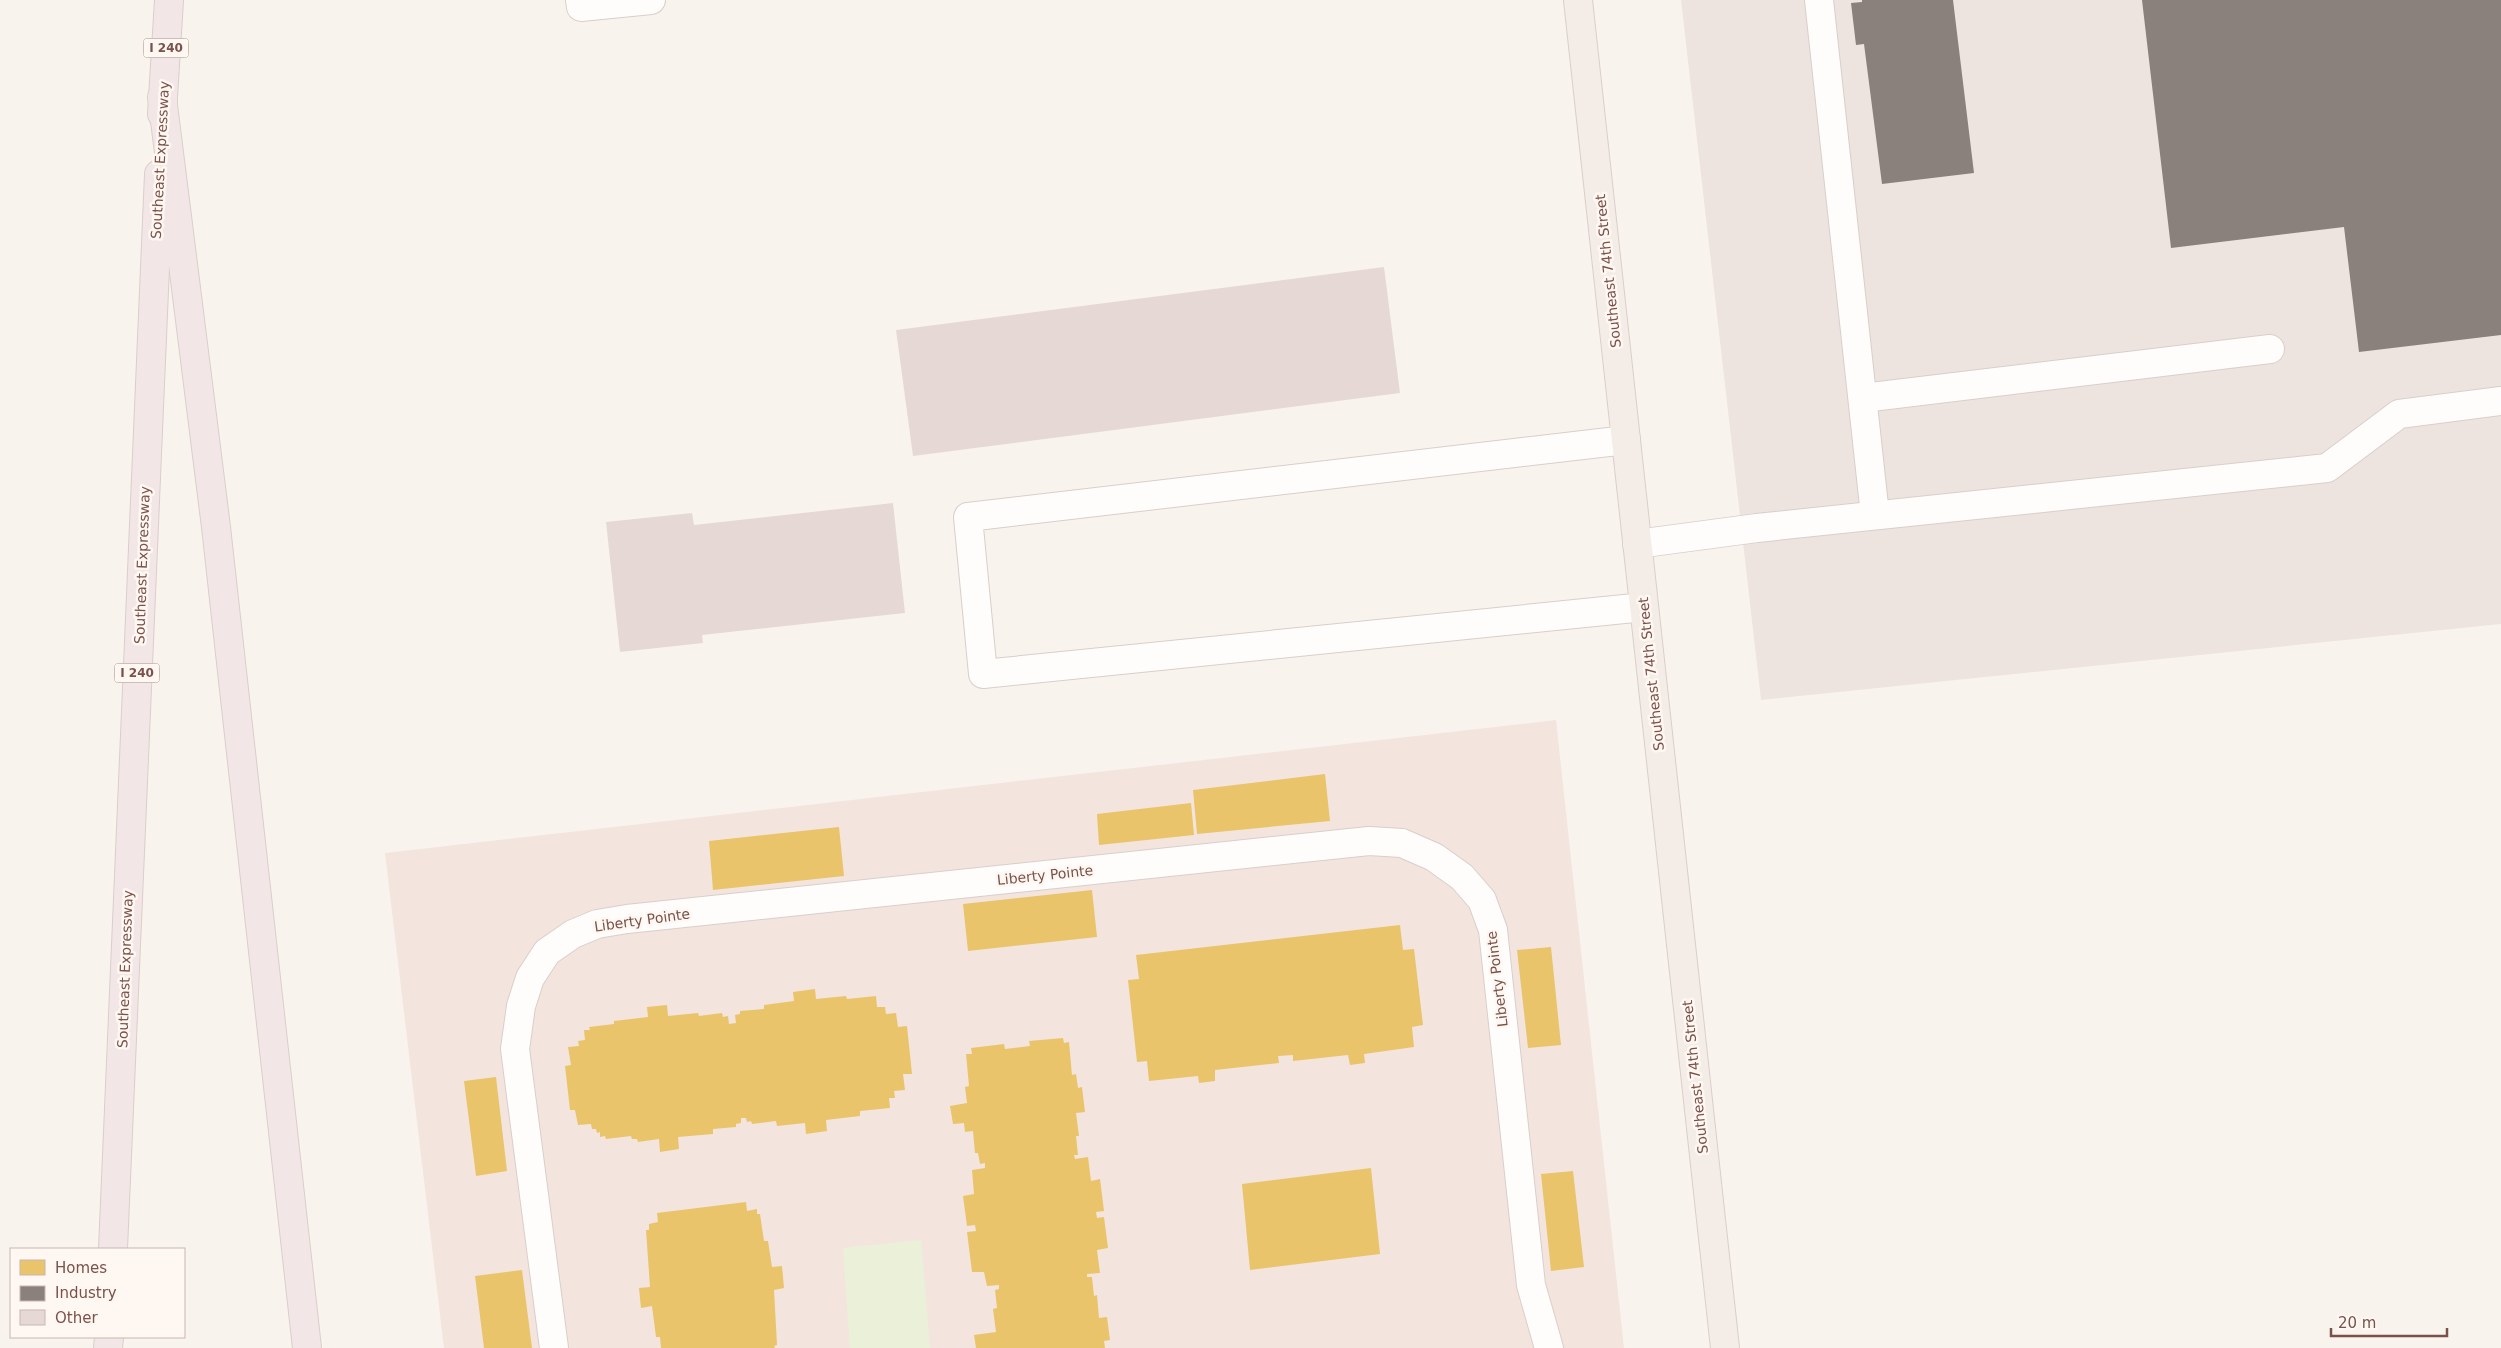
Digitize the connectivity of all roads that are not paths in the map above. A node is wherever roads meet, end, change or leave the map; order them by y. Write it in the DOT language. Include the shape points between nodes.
graph roads {
  1 [pos="169,0"];
  2 [pos="580,0"];
  3 [pos="651,0"];
  4 [pos="1578,0"];
  5 [pos="1819,0"];
  6 [pos="162,97"];
  7 [pos="2270,349"];
  8 [pos="1863,398"];
  9 [pos="2501,401"];
  10 [pos="1626,440"];
  11 [pos="1875,515"];
  12 [pos="1637,544"];
  13 [pos="1644,607"];
  14 [pos="112,1248"];
  15 [pos="307,1348"];
  16 [pos="554,1348"];
  17 [pos="1549,1348"];
  18 [pos="1725,1348"];
  1 -- 6 [label="highway, Southeast Expressway / I 240"];
  2 -- 3 [label="street" via="581,7"];
  4 -- 10 [label="main road, Southeast 74th Street"];
  5 -- 8 [label="street"];
  6 -- 14 [label="highway, Southeast Expressway / I 240"];
  6 -- 15 [label="highway" via="217,536"];
  7 -- 8 [label="street"];
  8 -- 11 [label="street"];
  9 -- 11 [label="street" via="2399,414 2328,468"];
  10 -- 12 [label="main road, Southeast 74th Street"];
  10 -- 13 [label="street" via="968,517 983,674"];
  11 -- 12 [label="street"];
  12 -- 13 [label="main road, Southeast 74th Street"];
  13 -- 18 [label="main road, Southeast 74th Street"];
  16 -- 17 [label="street, Liberty Pointe" via="515,1049 520,1006 530,978 547,952 573,934 596,924 627,919 1369,841 1402,843 1441,862 1462,877 1482,900 1493,930 1531,1285"];
}
